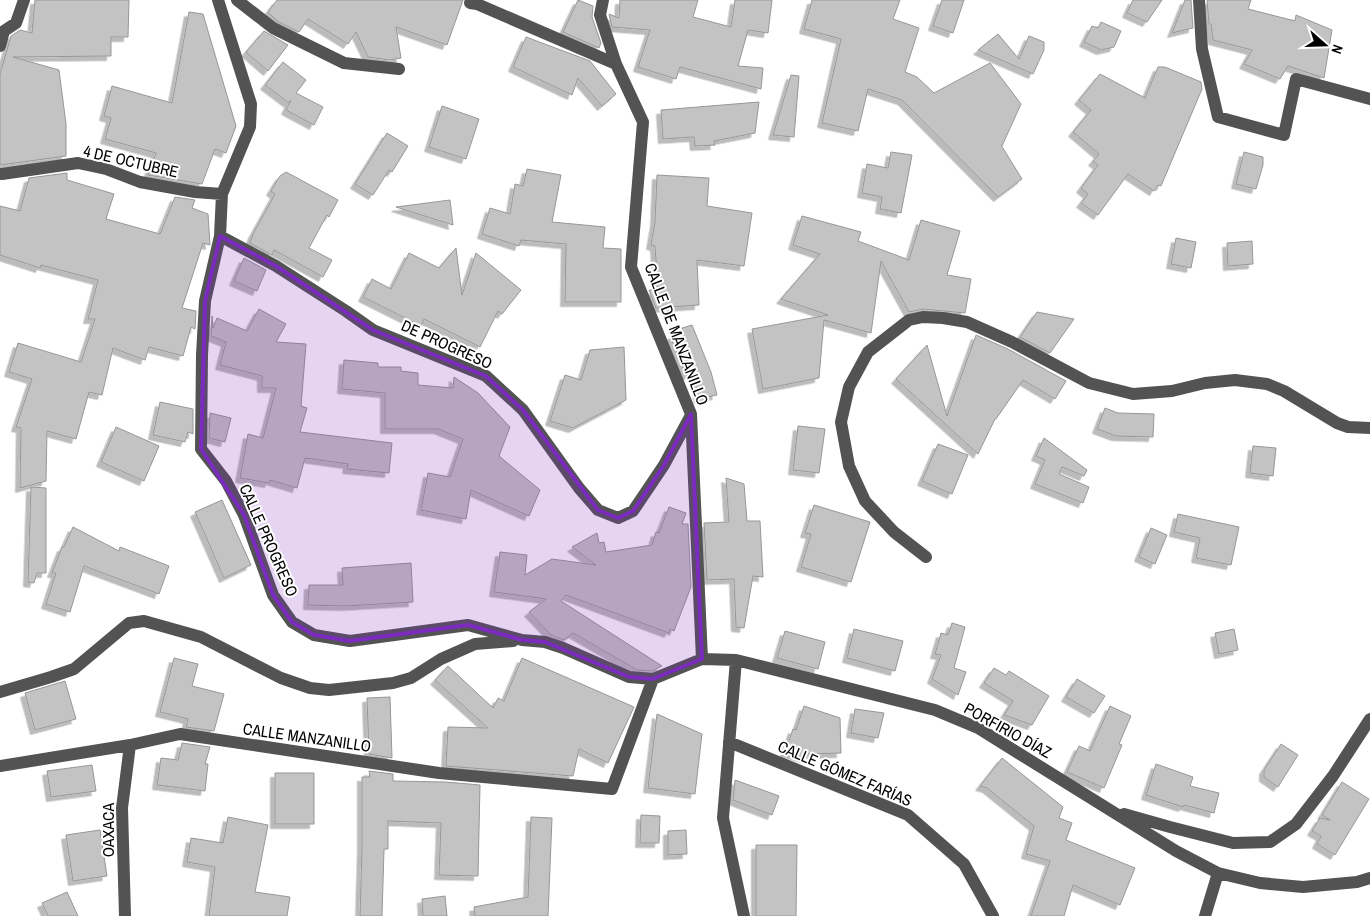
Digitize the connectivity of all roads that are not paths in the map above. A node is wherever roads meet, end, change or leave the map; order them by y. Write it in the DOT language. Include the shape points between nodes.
graph roads {
  1 [pos="24,0"];
  2 [pos="218,0"];
  3 [pos="238,0"];
  4 [pos="603,0"];
  5 [pos="1200,0"];
  6 [pos="470,3"];
  7 [pos="0,46"];
  8 [pos="616,64"];
  9 [pos="399,68"];
  10 [pos="1370,99"];
  11 [pos="2,174"];
  12 [pos="222,194"];
  13 [pos="220,236"];
  14 [pos="691,414"];
  15 [pos="1370,428"];
  16 [pos="926,557"];
  17 [pos="522,640"];
  18 [pos="702,659"];
  19 [pos="736,660"];
  20 [pos="653,679"];
  21 [pos="0,692"];
  22 [pos="1370,719"];
  23 [pos="729,742"];
  24 [pos="130,745"];
  25 [pos="0,766"];
  26 [pos="1107,809"];
  27 [pos="1218,873"];
  28 [pos="1370,878"];
  29 [pos="125,916"];
  30 [pos="744,916"];
  31 [pos="993,916"];
  32 [pos="1206,916"];
  1 -- 7 [label="street" via="16,23 4,32"];
  2 -- 12 [label="street, CALLE PROGRESO" via="251,104 250,127"];
  3 -- 9 [label="street" via="272,28 344,64"];
  4 -- 8 [label="street, CALLE DE MANZANILLO" via="600,15"];
  5 -- 10 [label="street" via="1202,49 1218,117 1284,135 1296,79"];
  6 -- 8 [label="street"];
  8 -- 14 [label="street, CALLE DE MANZANILLO" via="643,122 631,267"];
  11 -- 12 [label="street, 4 DE OCTUBRE" via="78,164 106,169 140,182"];
  12 -- 13 [label="street, CALLE PROGRESO"];
  13 -- 14 [label="street, DE PROGRESO" via="276,266 373,330 486,376 523,410 598,510 618,518 632,511 664,465"];
  13 -- 17 [label="street, CALLE PROGRESO" via="205,301 201,449 226,482 244,515 273,595 292,622 314,636 350,641 468,625"];
  14 -- 18 [label="street, CALLE DE MANZANILLO"];
  15 -- 16 [label="street" via="1338,423 1267,384 1235,380 1133,394 1089,383 967,322 923,317 909,320 868,352 848,387 841,422 849,466 866,501 894,532"];
  17 -- 20 [label="street, CALLE PROGRESO" via="563,648 630,677"];
  17 -- 21 [label="street" via="475,644 441,659 411,678 329,690 310,688 280,678 202,637 144,621 128,622 74,669"];
  18 -- 19 [label="street, PORFIRIO DÍAZ"];
  18 -- 20 [label="street, CALLE PROGRESO"];
  19 -- 23 [label="street"];
  19 -- 26 [label="street, PORFIRIO DÍAZ" via="935,710 978,728"];
  20 -- 24 [label="street, CALLE MANZANILLO" via="612,790 439,773 180,734"];
  22 -- 26 [label="street" via="1296,824 1270,842 1233,843"];
  23 -- 30 [label="street" via="723,818"];
  23 -- 31 [label="street, CALLE GÓMEZ FARÍAS" via="908,815 964,864"];
  24 -- 25 [label="street, CALLE MANZANILLO"];
  24 -- 29 [label="street, OAXACA" via="122,808"];
  26 -- 27 [label="street, PORFIRIO DÍAZ"];
  27 -- 28 [label="street, PORFIRIO DÍAZ" via="1260,883 1303,887"];
  27 -- 32 [label="street"];
}
